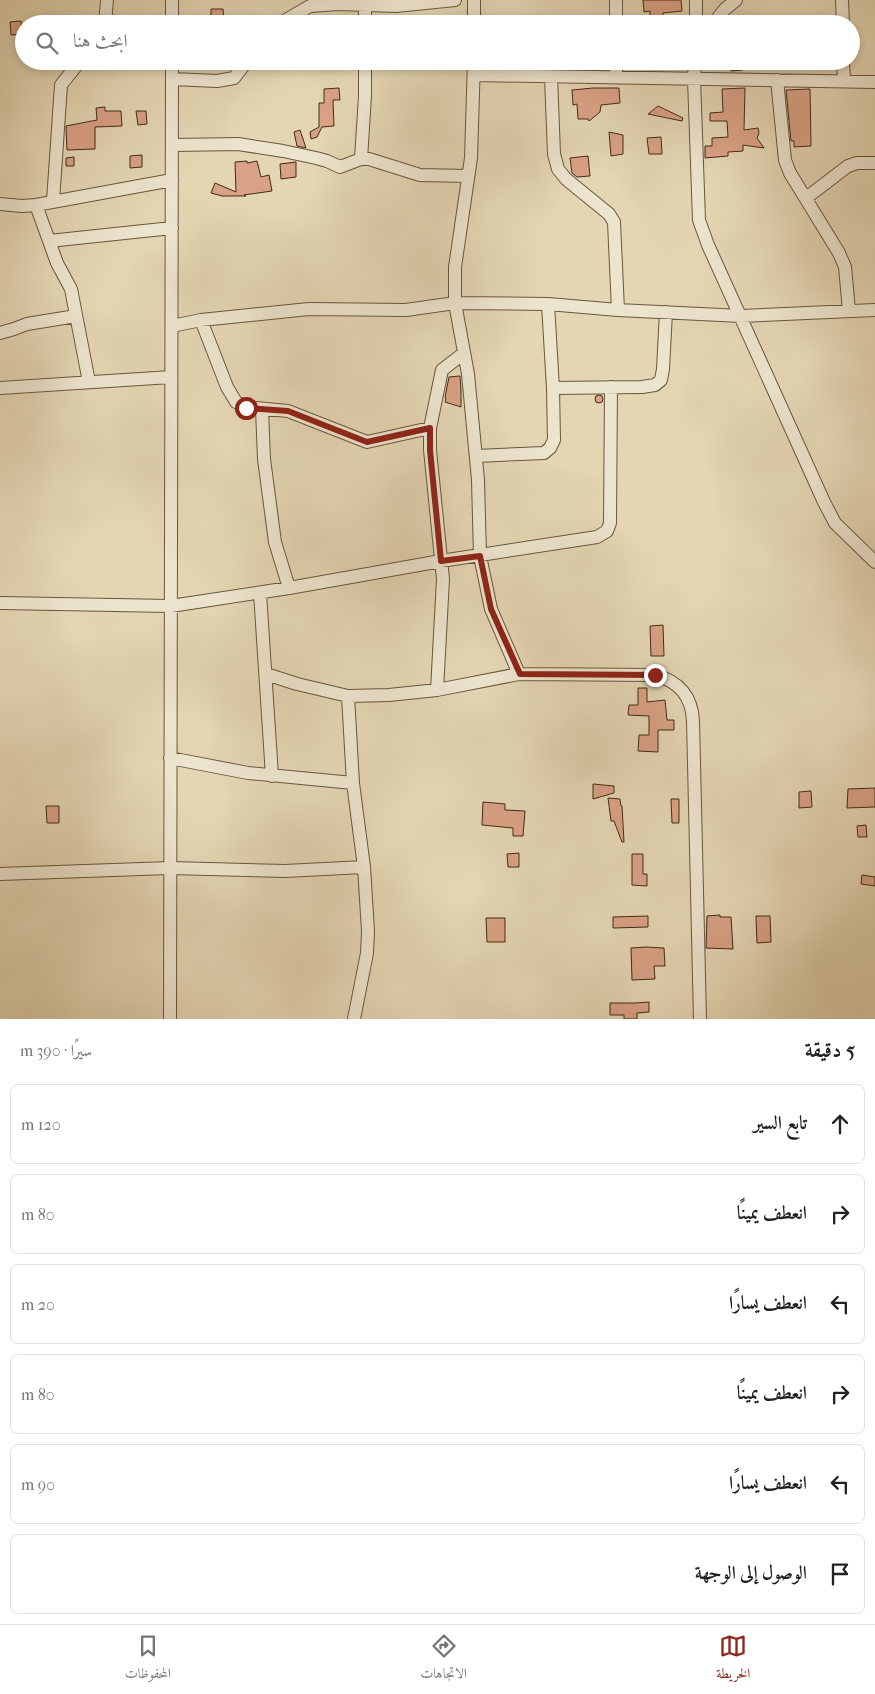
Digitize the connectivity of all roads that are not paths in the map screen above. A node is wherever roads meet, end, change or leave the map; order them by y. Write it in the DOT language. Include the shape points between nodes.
graph roads {
  1 [pos="107,0"];
  2 [pos="172,0"];
  3 [pos="455,0"];
  4 [pos="474,0"];
  5 [pos="616,0"];
  6 [pos="696,0"];
  7 [pos="736,0"];
  8 [pos="842,0"];
  9 [pos="366,5"];
  10 [pos="106,15"];
  11 [pos="172,15"];
  12 [pos="294,15"];
  13 [pos="365,15"];
  14 [pos="474,15"];
  15 [pos="616,15"];
  16 [pos="696,15"];
  17 [pos="719,15"];
  18 [pos="843,15"];
  19 [pos="73,70"];
  20 [pos="172,70"];
  21 [pos="240,70"];
  22 [pos="365,70"];
  23 [pos="474,70"];
  24 [pos="616,70"];
  25 [pos="694,70"];
  26 [pos="843,70"];
  27 [pos="474,75"];
  28 [pos="551,76"];
  29 [pos="616,78"];
  30 [pos="172,79"];
  31 [pos="694,79"];
  32 [pos="777,80"];
  33 [pos="844,81"];
  34 [pos="875,82"];
  35 [pos="172,145"];
  36 [pos="361,159"];
  37 [pos="875,163"];
  38 [pos="468,176"];
  39 [pos="172,180"];
  40 [pos="806,198"];
  41 [pos="53,201"];
  42 [pos="0,204"];
  43 [pos="36,205"];
  44 [pos="172,228"];
  45 [pos="49,241"];
  46 [pos="455,303"];
  47 [pos="548,304"];
  48 [pos="618,310"];
  49 [pos="875,310"];
  50 [pos="849,311"];
  51 [pos="666,312"];
  52 [pos="76,316"];
  53 [pos="741,316"];
  54 [pos="201,320"];
  55 [pos="172,326"];
  56 [pos="0,332"];
  57 [pos="464,353"];
  58 [pos="171,377"];
  59 [pos="89,382"];
  60 [pos="611,387"];
  61 [pos="0,388"];
  62 [pos="553,388"];
  63 [pos="262,409"];
  64 [pos="430,428"];
  65 [pos="476,456"];
  66 [pos="480,556"];
  67 [pos="441,561"];
  68 [pos="875,562"];
  69 [pos="289,588"];
  70 [pos="260,593"];
  71 [pos="0,603"];
  72 [pos="171,606"];
  73 [pos="266,674"];
  74 [pos="520,674"];
  75 [pos="437,690"];
  76 [pos="348,696"];
  77 [pos="170,758"];
  78 [pos="272,776"];
  79 [pos="353,783"];
  80 [pos="364,866"];
  81 [pos="170,868"];
  82 [pos="0,874"];
  83 [pos="170,1019"];
  84 [pos="354,1019"];
  85 [pos="700,1019"];
  1 -- 10 [label="street"];
  2 -- 11 [label="street"];
  3 -- 9 [label="street" via="396,6"];
  4 -- 14 [label="street"];
  5 -- 15 [label="street"];
  6 -- 16 [label="street"];
  7 -- 17 [label="street"];
  8 -- 18 [label="street"];
  9 -- 12 [label="street" via="310,6"];
  9 -- 13 [label="street"];
  19 -- 41 [label="street" via="61,86"];
  20 -- 30 [label="street"];
  21 -- 30 [label="street" via="234,78 217,81"];
  22 -- 36 [label="street"];
  23 -- 27 [label="street"];
  24 -- 29 [label="street"];
  25 -- 31 [label="street"];
  26 -- 33 [label="street"];
  27 -- 28 [label="street"];
  27 -- 38 [label="street"];
  28 -- 29 [label="street"];
  28 -- 48 [label="street" via="554,154 558,169 614,222"];
  29 -- 31 [label="street"];
  30 -- 35 [label="street"];
  31 -- 32 [label="street"];
  31 -- 53 [label="street" via="699,220"];
  32 -- 33 [label="street"];
  32 -- 40 [label="street" via="785,160"];
  33 -- 34 [label="street"];
  35 -- 36 [label="street" via="238,144 316,158 340,167"];
  35 -- 39 [label="street"];
  36 -- 38 [label="street" via="420,175"];
  37 -- 40 [label="street" via="848,166"];
  38 -- 46 [label="street" via="456,267"];
  39 -- 41 [label="street"];
  39 -- 44 [label="street"];
  40 -- 50 [label="street" via="845,267"];
  41 -- 43 [label="street"];
  42 -- 43 [label="street"];
  43 -- 45 [label="street"];
  44 -- 45 [label="street"];
  44 -- 55 [label="street"];
  45 -- 52 [label="street" via="71,289"];
  46 -- 47 [label="street"];
  46 -- 54 [label="street" via="406,310 309,309"];
  46 -- 57 [label="street"];
  47 -- 48 [label="street"];
  47 -- 62 [label="street"];
  48 -- 51 [label="street"];
  49 -- 50 [label="street"];
  50 -- 53 [label="street"];
  51 -- 53 [label="street"];
  51 -- 60 [label="street" via="661,380 655,385 642,387"];
  52 -- 56 [label="street"];
  52 -- 59 [label="street"];
  53 -- 68 [label="street" via="824,502 835,522"];
  54 -- 55 [label="street"];
  54 -- 63 [label="street" via="226,387 236,402 246,408"];
  55 -- 58 [label="street"];
  57 -- 64 [label="street" via="442,370"];
  57 -- 65 [label="street"];
  58 -- 59 [label="street"];
  58 -- 72 [label="street"];
  59 -- 61 [label="street"];
  60 -- 62 [label="street"];
  60 -- 66 [label="street" via="610,523 607,531 597,537"];
  62 -- 65 [label="street" via="554,440 550,448 544,453"];
  63 -- 64 [label="street" via="288,411 367,442"];
  63 -- 69 [label="street" via="264,459 275,542"];
  64 -- 67 [label="street"];
  65 -- 66 [label="street"];
  66 -- 67 [label="street"];
  66 -- 74 [label="street" via="491,609"];
  67 -- 69 [label="street"];
  67 -- 75 [label="street"];
  69 -- 70 [label="street"];
  70 -- 72 [label="street"];
  70 -- 73 [label="street"];
  71 -- 72 [label="street"];
  72 -- 77 [label="street"];
  73 -- 76 [label="street"];
  73 -- 78 [label="street"];
  74 -- 75 [label="street"];
  74 -- 85 [label="street" via="655,675 672,681 686,694 693,721"];
  75 -- 76 [label="street"];
  76 -- 79 [label="street"];
  77 -- 78 [label="street"];
  77 -- 81 [label="street"];
  78 -- 79 [label="street"];
  79 -- 80 [label="street"];
  80 -- 81 [label="street" via="285,871"];
  80 -- 84 [label="street" via="367,953"];
  81 -- 82 [label="street"];
  81 -- 83 [label="street"];
}
